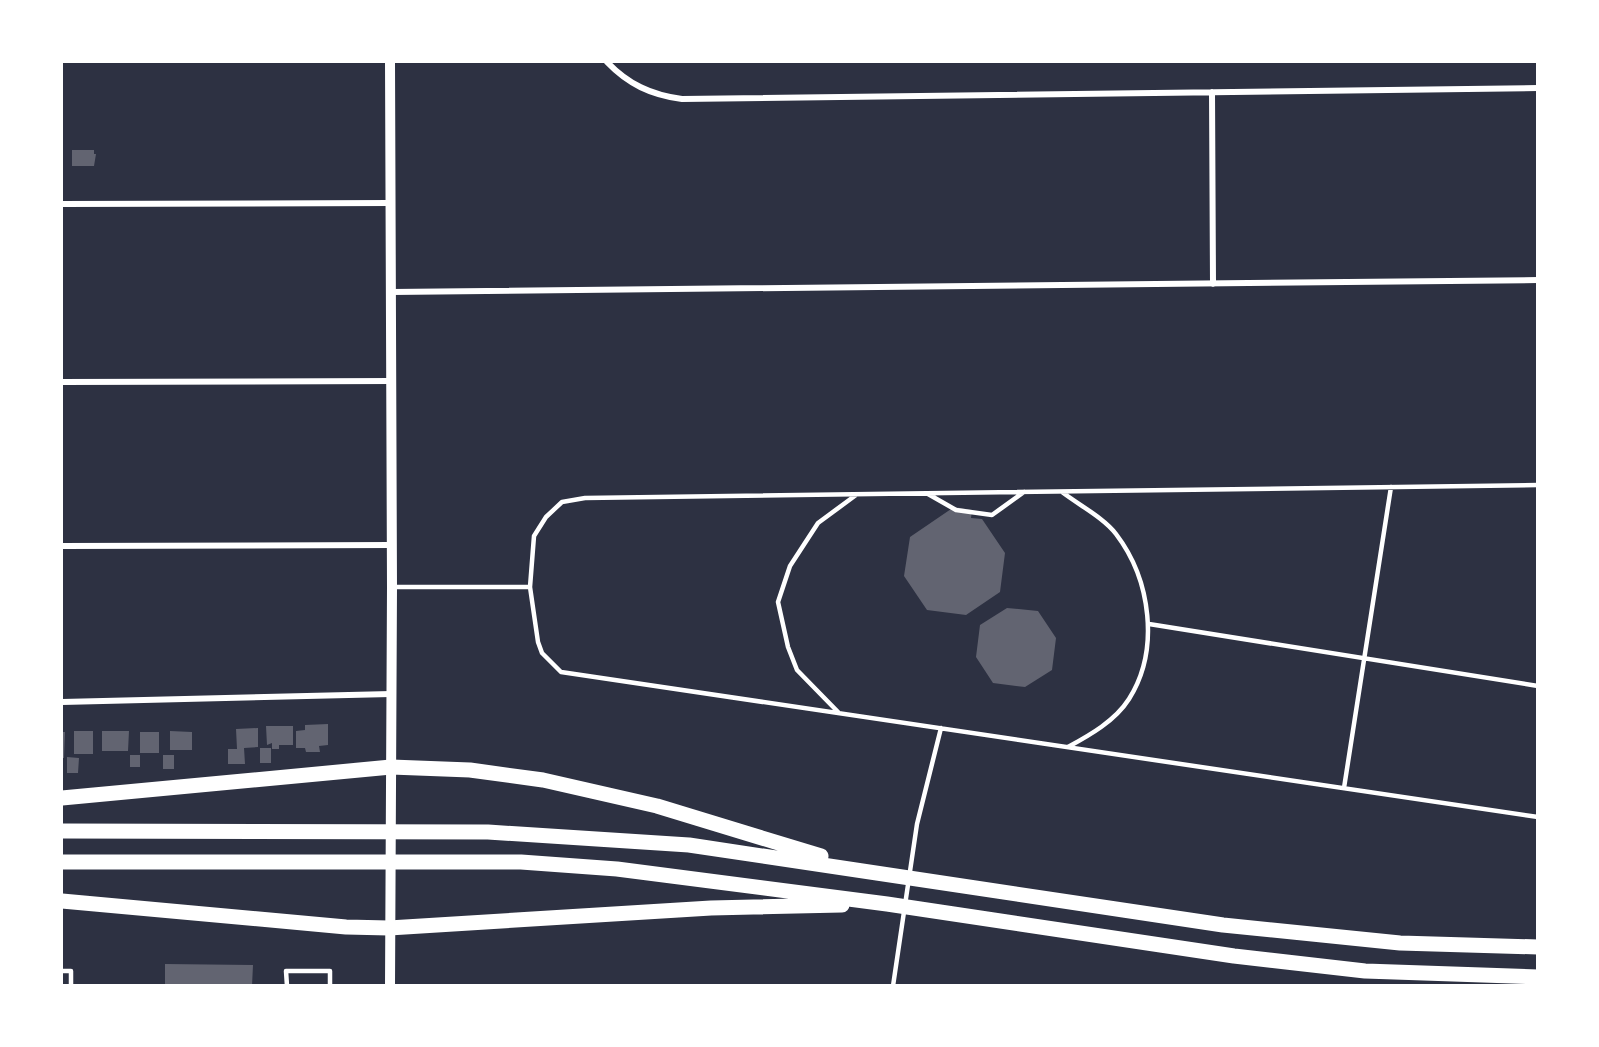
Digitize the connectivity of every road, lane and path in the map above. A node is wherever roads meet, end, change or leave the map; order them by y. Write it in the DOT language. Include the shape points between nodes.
graph roads {
  1 [pos="390,62"];
  2 [pos="607,62"];
  3 [pos="1538,88"];
  4 [pos="1212,92"];
  5 [pos="391,203"];
  6 [pos="62,204"];
  7 [pos="1538,280"];
  8 [pos="1213,284"];
  9 [pos="392,292"];
  10 [pos="392,381"];
  11 [pos="62,382"];
  12 [pos="1538,485"];
  13 [pos="1391,487"];
  14 [pos="1024,492"];
  15 [pos="1062,492"];
  16 [pos="928,494"];
  17 [pos="856,495"];
  18 [pos="392,545"];
  19 [pos="62,546"];
  20 [pos="392,587"];
  21 [pos="530,587"];
  22 [pos="1149,624"];
  23 [pos="1365,658"];
  24 [pos="1538,686"];
  25 [pos="391,694"];
  26 [pos="62,702"];
  27 [pos="839,713"];
  28 [pos="941,728"];
  29 [pos="1068,747"];
  30 [pos="390,770"];
  31 [pos="1344,788"];
  32 [pos="62,798"];
  33 [pos="1538,817"];
  34 [pos="62,831"];
  35 [pos="62,862"];
  36 [pos="867,871"];
  37 [pos="62,901"];
  38 [pos="887,904"];
  39 [pos="389,921"];
  40 [pos="1538,947"];
  41 [pos="62,971"];
  42 [pos="1538,977"];
  43 [pos="71,986"];
  44 [pos="286,986"];
  45 [pos="330,986"];
  46 [pos="390,986"];
  47 [pos="893,986"];
  1 -- 5 [label="street"];
  2 -- 4 [label="street" via="640,88 682,99"];
  3 -- 4 [label="street"];
  4 -- 8 [label="street"];
  5 -- 6 [label="street"];
  5 -- 9 [label="street"];
  7 -- 8 [label="street"];
  8 -- 9 [label="street"];
  9 -- 10 [label="street"];
  10 -- 11 [label="street"];
  10 -- 18 [label="street"];
  12 -- 13 [label="lane"];
  13 -- 15 [label="lane"];
  13 -- 23 [label="lane"];
  14 -- 15 [label="lane"];
  14 -- 16 [label="lane"];
  14 -- 16 [label="lane" via="992,515 956,510"];
  15 -- 22 [label="lane" via="1115,532 1136,564"];
  16 -- 17 [label="lane"];
  17 -- 21 [label="lane" via="585,498 562,502 534,536"];
  17 -- 27 [label="lane" via="818,523 790,566 778,602 797,670"];
  18 -- 19 [label="street"];
  18 -- 20 [label="street"];
  20 -- 21 [label="lane"];
  20 -- 25 [label="street"];
  21 -- 27 [label="lane" via="542,653 561,672"];
  22 -- 23 [label="lane"];
  22 -- 29 [label="lane" via="1145,662 1128,700 1096,732"];
  23 -- 24 [label="lane"];
  23 -- 31 [label="lane"];
  25 -- 26 [label="street"];
  25 -- 30 [label="street"];
  27 -- 28 [label="lane"];
  28 -- 29 [label="lane"];
  28 -- 47 [label="lane" via="917,824"];
  29 -- 31 [label="lane"];
  30 -- 32 [label="highway"];
  30 -- 36 [label="highway" via="470,770 565,785 680,812"];
  30 -- 39 [label="street"];
  31 -- 33 [label="lane"];
  34 -- 36 [label="highway" via="488,832 689,845"];
  35 -- 38 [label="highway" via="521,862 640,871"];
  36 -- 40 [label="highway" via="1223,925 1401,943"];
  37 -- 39 [label="highway" via="346,927"];
  38 -- 39 [label="highway"];
  38 -- 42 [label="highway" via="1234,956 1365,970"];
  39 -- 46 [label="street"];
  41 -- 43 [label="lane" via="71,971"];
  44 -- 45 [label="lane" via="286,971 330,971"];
}
